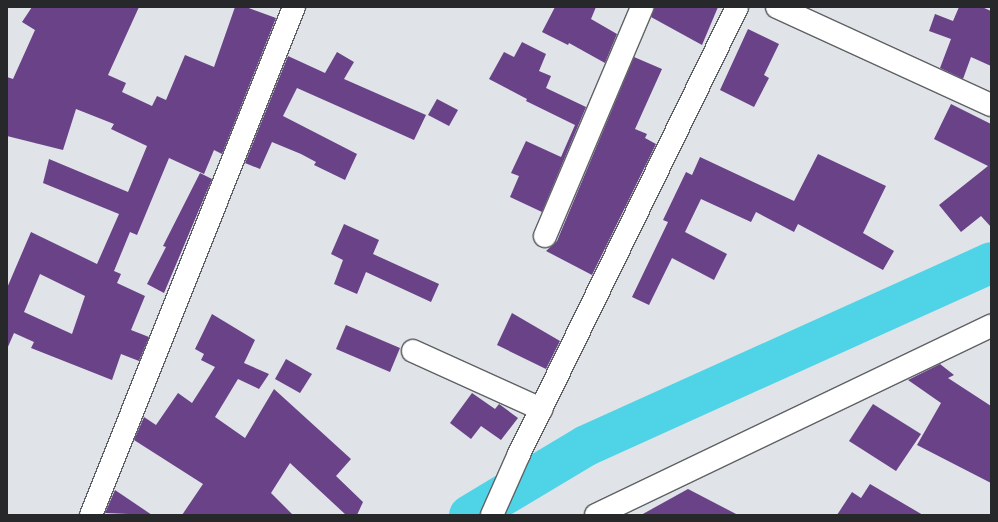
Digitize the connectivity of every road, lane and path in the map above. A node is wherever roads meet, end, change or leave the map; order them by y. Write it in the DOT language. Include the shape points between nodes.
graph roads {
  1 [pos="294,7"];
  2 [pos="642,7"];
  3 [pos="738,7"];
  4 [pos="777,7"];
  5 [pos="991,105"];
  6 [pos="545,236"];
  7 [pos="991,326"];
  8 [pos="413,351"];
  9 [pos="541,409"];
  10 [pos="91,515"];
  11 [pos="492,515"];
  12 [pos="596,515"];
  1 -- 10 [label="street"];
  2 -- 6 [label="street"];
  3 -- 9 [label="street"];
  4 -- 5 [label="street"];
  7 -- 12 [label="street"];
  8 -- 9 [label="street"];
  9 -- 11 [label="street"];
}
